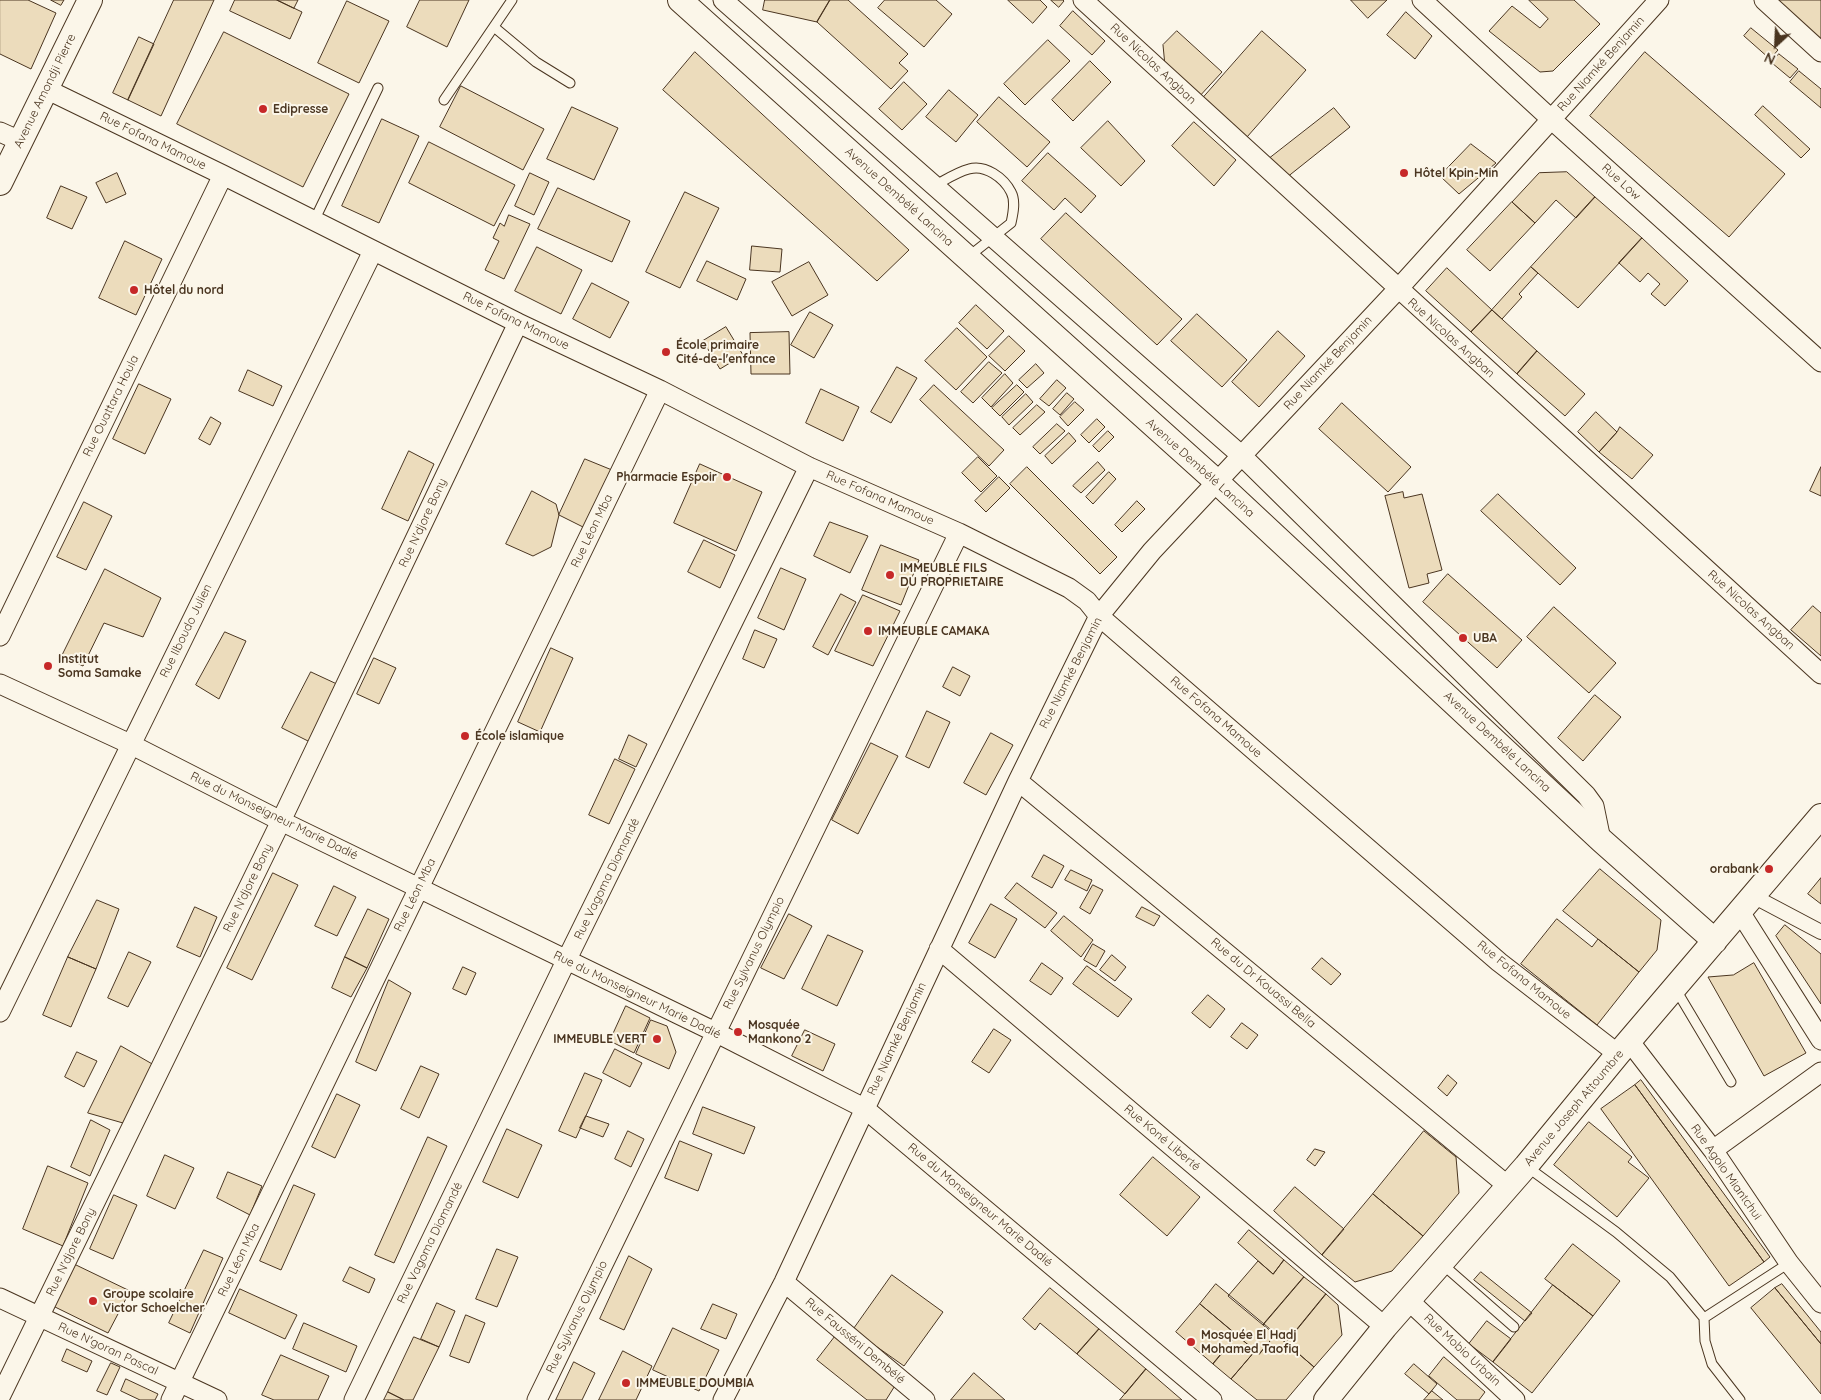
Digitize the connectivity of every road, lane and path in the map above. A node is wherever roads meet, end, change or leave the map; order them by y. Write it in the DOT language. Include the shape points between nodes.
graph roads {
  1 [pos="90,0"];
  2 [pos="512,0"];
  3 [pos="680,0"];
  4 [pos="723,0"];
  5 [pos="1083,0"];
  6 [pos="1422,0"];
  7 [pos="1659,0"];
  8 [pos="1764,0"];
  9 [pos="494,27"];
  10 [pos="1821,52"];
  11 [pos="570,83"];
  12 [pos="378,88"];
  13 [pos="46,89"];
  14 [pos="444,100"];
  15 [pos="1551,119"];
  16 [pos="10,136"];
  17 [pos="223,175"];
  18 [pos="0,183"];
  19 [pos="933,186"];
  20 [pos="314,221"];
  21 [pos="992,238"];
  22 [pos="373,250"];
  23 [pos="966,258"];
  24 [pos="1398,289"];
  25 [pos="518,323"];
  26 [pos="1821,362"];
  27 [pos="660,390"];
  28 [pos="1242,456"];
  29 [pos="809,467"];
  30 [pos="1217,482"];
  31 [pos="959,534"];
  32 [pos="1100,616"];
  33 [pos="0,636"];
  34 [pos="1821,674"];
  35 [pos="0,684"];
  36 [pos="130,744"];
  37 [pos="1018,781"];
  38 [pos="1821,816"];
  39 [pos="281,821"];
  40 [pos="1601,840"];
  41 [pos="418,887"];
  42 [pos="1746,904"];
  43 [pos="1821,932"];
  44 [pos="1714,941"];
  45 [pos="940,949"];
  46 [pos="566,960"];
  47 [pos="1675,988"];
  48 [pos="0,1012"];
  49 [pos="715,1032"];
  50 [pos="1821,1040"];
  51 [pos="1624,1048"];
  52 [pos="1821,1072"];
  53 [pos="1731,1082"];
  54 [pos="864,1108"];
  55 [pos="1713,1150"];
  56 [pos="1526,1166"];
  57 [pos="1508,1186"];
  58 [pos="1441,1263"];
  59 [pos="1789,1263"];
  60 [pos="784,1282"];
  61 [pos="0,1298"];
  62 [pos="1408,1300"];
  63 [pos="1821,1303"];
  64 [pos="39,1318"];
  65 [pos="1704,1318"];
  66 [pos="1385,1327"];
  67 [pos="1514,1327"];
  68 [pos="179,1382"];
  69 [pos="0,1397"];
  70 [pos="171,1400"];
  71 [pos="217,1400"];
  72 [pos="354,1400"];
  73 [pos="537,1400"];
  74 [pos="723,1400"];
  75 [pos="925,1400"];
  76 [pos="1212,1400"];
  77 [pos="1326,1400"];
  78 [pos="1515,1400"];
  79 [pos="1740,1400"];
  1 -- 13 [label="street, Avenue Amondji Pierre"];
  2 -- 9 [label="lane"];
  3 -- 23 [label="street, Avenue Dembélé Lancina"];
  4 -- 19 [label="street"];
  5 -- 24 [label="street, Rue Nicolas Angban"];
  6 -- 15 [label="street, Rue Low"];
  7 -- 15 [label="street, Rue Niamké Benjamin"];
  8 -- 10 [label="street"];
  9 -- 11 [label="lane" via="536,62"];
  9 -- 14 [label="lane"];
  12 -- 20 [label="lane"];
  13 -- 16 [label="street, Avenue Amondji Pierre"];
  13 -- 17 [label="street, Rue Fofana Mamoue"];
  15 -- 24 [label="street, Rue Niamké Benjamin"];
  15 -- 26 [label="street, Rue Low"];
  16 -- 18 [label="street, Avenue Amondji Pierre"];
  17 -- 20 [label="street, Rue Fofana Mamoue"];
  17 -- 33 [label="street, Rue Ouattara Houla"];
  19 -- 21 [label="street"];
  19 -- 21 [label="lane" via="970,168 983,169 998,176 1012,193 1014,207 1011,223"];
  20 -- 22 [label="street, Rue Fofana Mamoue"];
  21 -- 23 [label="lane"];
  21 -- 28 [label="street"];
  22 -- 25 [label="street, Rue Fofana Mamoue"];
  22 -- 36 [label="street, Rue Ilboudo Julien"];
  23 -- 30 [label="street, Avenue Dembélé Lancina"];
  24 -- 28 [label="street, Rue Niamké Benjamin"];
  24 -- 34 [label="street, Rue Nicolas Angban"];
  25 -- 27 [label="street, Rue Fofana Mamoue"];
  25 -- 39 [label="street, Rue N'djore Bony"];
  27 -- 29 [label="street, Rue Fofana Mamoue"];
  27 -- 41 [label="street, Rue Léon Mba"];
  28 -- 30 [label="street, Rue Niamké Benjamin"];
  28 -- 40 [label="street" via="1586,794 1594,806"];
  29 -- 31 [label="street, Rue Fofana Mamoue"];
  29 -- 46 [label="street, Rue Vagoma Diomandé"];
  30 -- 32 [label="street, Rue Niamké Benjamin" via="1152,551"];
  30 -- 40 [label="street, Avenue Dembélé Lancina"];
  31 -- 32 [label="street, Rue Fofana Mamoue" via="1069,588"];
  31 -- 49 [label="street, Rue Sylvanus Olympio"];
  32 -- 37 [label="street, Rue Niamké Benjamin"];
  32 -- 51 [label="street, Rue Fofana Mamoue" via="1500,962"];
  35 -- 36 [label="street, Rue du Monseigneur Marie Dadié"];
  36 -- 39 [label="street, Rue du Monseigneur Marie Dadié"];
  36 -- 48 [label="street, Rue Ilboudo Julien"];
  37 -- 45 [label="street, Rue Niamké Benjamin"];
  37 -- 57 [label="street, Rue du Dr Kouassi Bella"];
  38 -- 42 [label="street, Avenue Joseph Attoumbre"];
  39 -- 41 [label="street, Rue du Monseigneur Marie Dadié"];
  39 -- 64 [label="street, Rue N'djore Bony"];
  40 -- 44 [label="street, Avenue Dembélé Lancina"];
  41 -- 46 [label="street, Rue du Monseigneur Marie Dadié"];
  41 -- 68 [label="street, Rue Léon Mba"];
  42 -- 43 [label="street"];
  42 -- 44 [label="street, Avenue Joseph Attoumbre"];
  42 -- 50 [label="street"];
  44 -- 47 [label="street, Avenue Joseph Attoumbre"];
  45 -- 54 [label="street, Rue Niamké Benjamin"];
  45 -- 66 [label="street, Rue Koné Liberté"];
  46 -- 49 [label="street, Rue du Monseigneur Marie Dadié"];
  46 -- 72 [label="street, Rue Vagoma Diomandé"];
  47 -- 51 [label="street, Avenue Joseph Attoumbre"];
  47 -- 53 [label="lane"];
  49 -- 54 [label="street, Rue du Monseigneur Marie Dadié"];
  49 -- 73 [label="street, Rue Sylvanus Olympio"];
  51 -- 55 [label="street, Rue Agolo Miantchui"];
  51 -- 56 [label="street, Avenue Joseph Attoumbre"];
  52 -- 55 [label="street"];
  54 -- 60 [label="street, Rue Niamké Benjamin"];
  54 -- 76 [label="street, Rue du Monseigneur Marie Dadié"];
  55 -- 59 [label="street, Rue Agolo Miantchui"];
  56 -- 57 [label="street, Avenue Joseph Attoumbre"];
  56 -- 65 [label="lane" via="1616,1232 1670,1277"];
  57 -- 58 [label="street, Avenue Joseph Attoumbre"];
  58 -- 62 [label="street, Avenue Joseph Attoumbre"];
  58 -- 67 [label="lane"];
  59 -- 63 [label="street, Rue Agolo Miantchui"];
  59 -- 65 [label="lane"];
  60 -- 74 [label="street, Rue Niamké Benjamin"];
  60 -- 75 [label="street, Rue Fausséni Dembélé"];
  61 -- 64 [label="street, Rue N'goran Pascal"];
  62 -- 66 [label="street, Avenue Joseph Attoumbre"];
  62 -- 78 [label="street, Rue Mobio Urbain"];
  64 -- 68 [label="street, Rue N'goran Pascal"];
  64 -- 69 [label="street, Rue N'djore Bony"];
  65 -- 79 [label="lane" via="1705,1341 1712,1364"];
  66 -- 77 [label="street, Avenue Joseph Attoumbre"];
  68 -- 70 [label="street, Rue Léon Mba"];
  68 -- 71 [label="street, Rue N'goran Pascal"];
}
